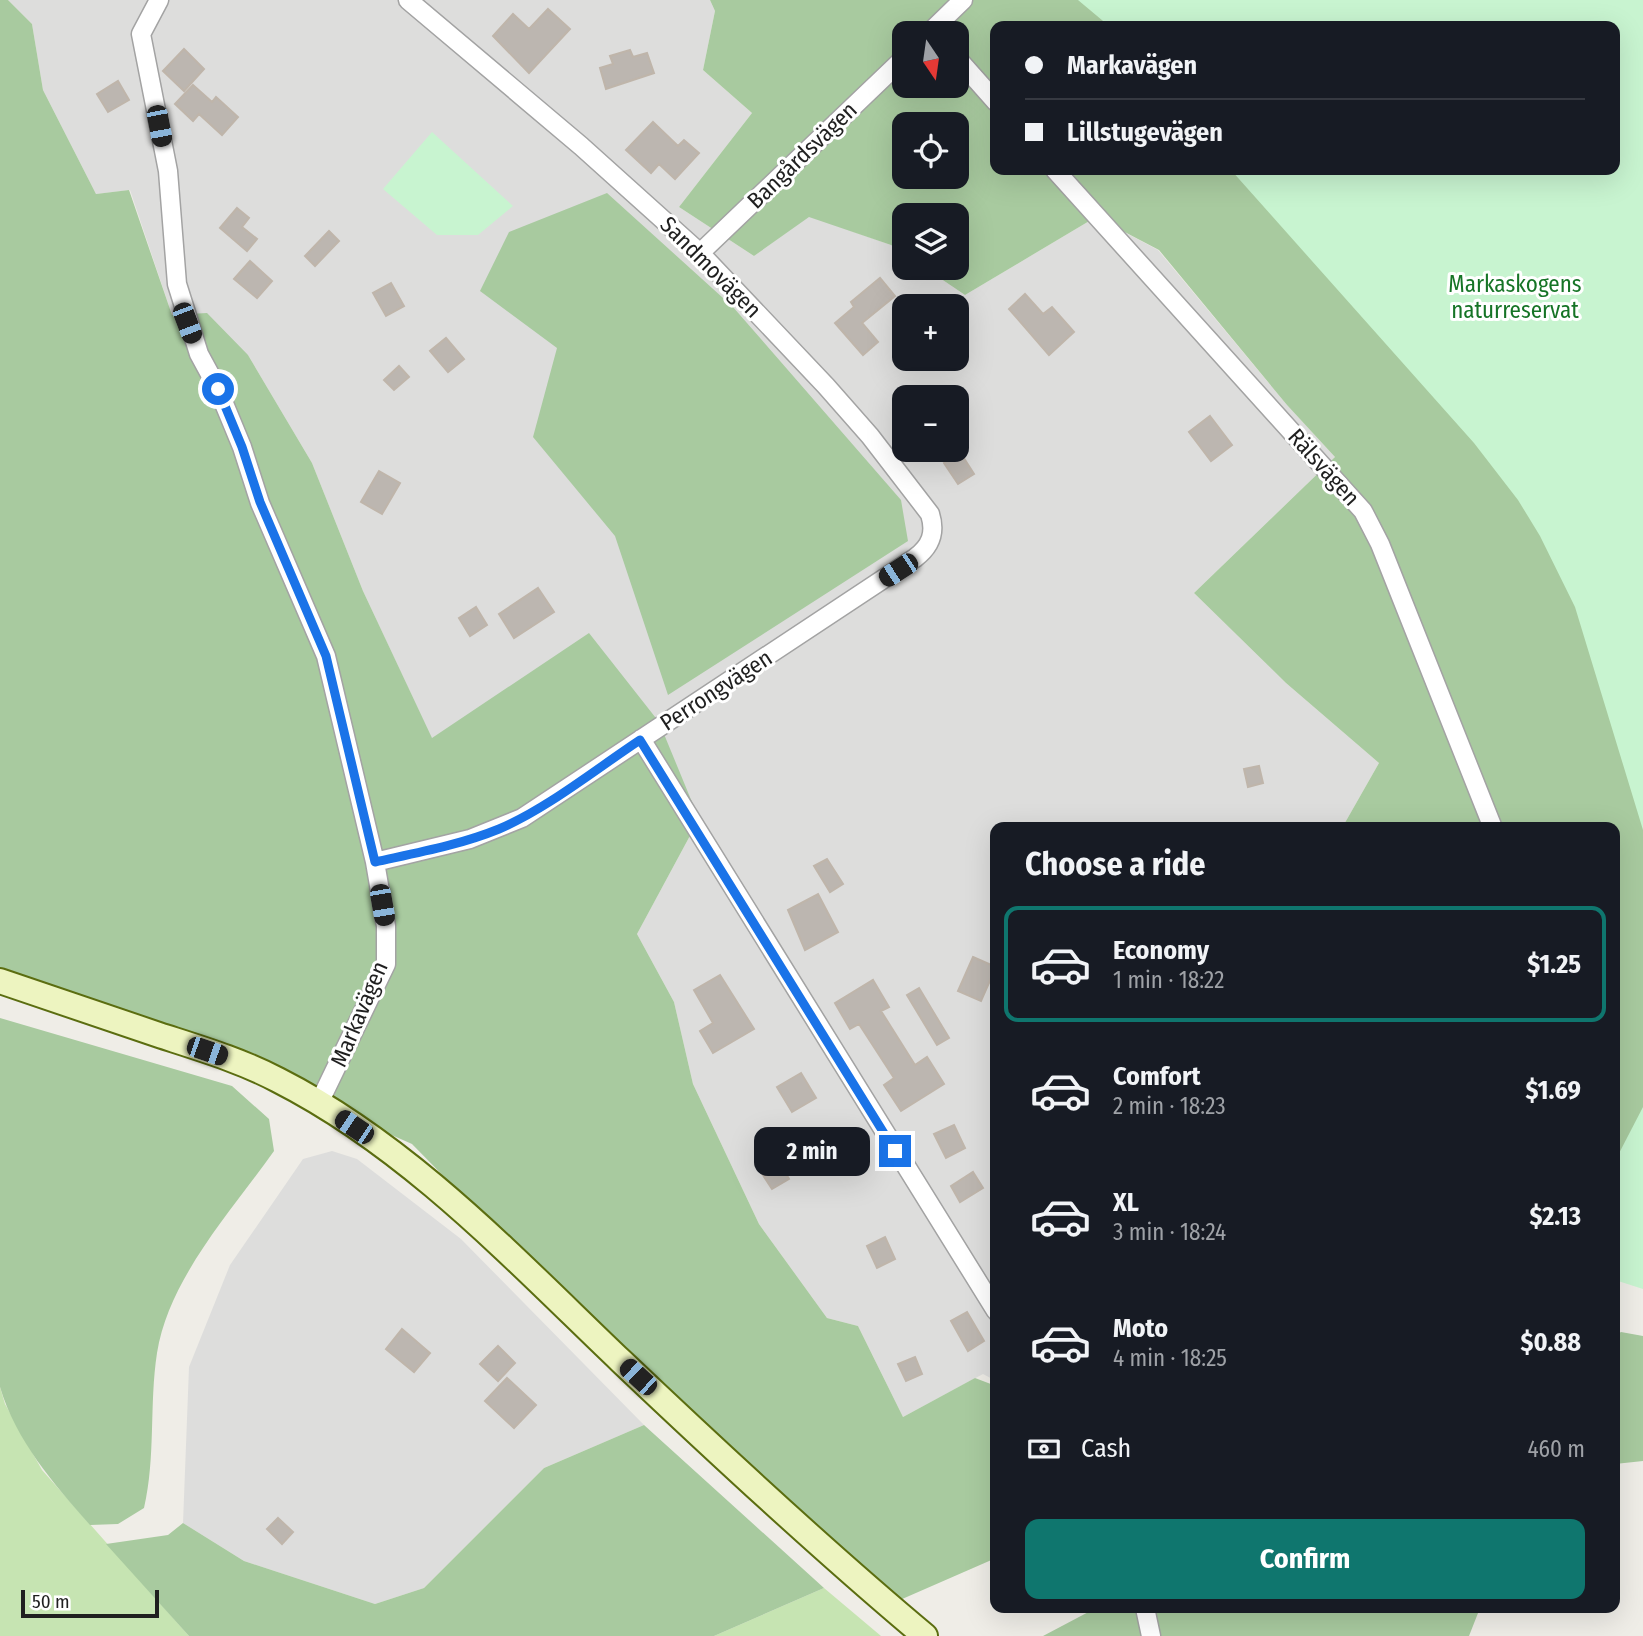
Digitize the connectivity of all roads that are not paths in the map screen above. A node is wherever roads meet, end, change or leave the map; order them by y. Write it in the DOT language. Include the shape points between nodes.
graph roads {
  1 [pos="159,0"];
  2 [pos="408,0"];
  3 [pos="963,0"];
  4 [pos="943,21"];
  5 [pos="892,69"];
  6 [pos="970,73"];
  7 [pos="990,95"];
  8 [pos="1060,175"];
  9 [pos="700,253"];
  10 [pos="898,570"];
  11 [pos="640,740"];
  12 [pos="1491,822"];
  13 [pos="375,862"];
  14 [pos="0,981"];
  15 [pos="319,1103"];
  16 [pos="990,1301"];
  17 [pos="1146,1613"];
  18 [pos="925,1636"];
  19 [pos="1150,1636"];
  1 -- 13 [label="street, Markavägen" via="141,34 168,171 177,284 199,354 326,656"];
  2 -- 9 [label="street, Sandmovägen" via="582,146"];
  3 -- 4 [label="street"];
  5 -- 9 [label="street, Bangårdsvägen"];
  6 -- 7 [label="street"];
  8 -- 12 [label="street, Rälsvägen" via="1363,510"];
  9 -- 10 [label="street, Sandmovägen" via="826,386 930,514 934,525 926,550"];
  10 -- 11 [label="street, Perrongvägen"];
  11 -- 13 [label="street, Perrongvägen" via="522,818 470,839"];
  11 -- 16 [label="street"];
  13 -- 15 [label="street, Markavägen" via="386,926 386,964"];
  14 -- 15 [label="street" via="232,1059"];
  15 -- 18 [label="street" via="448,1198 754,1486"];
  17 -- 19 [label="street"];
}
